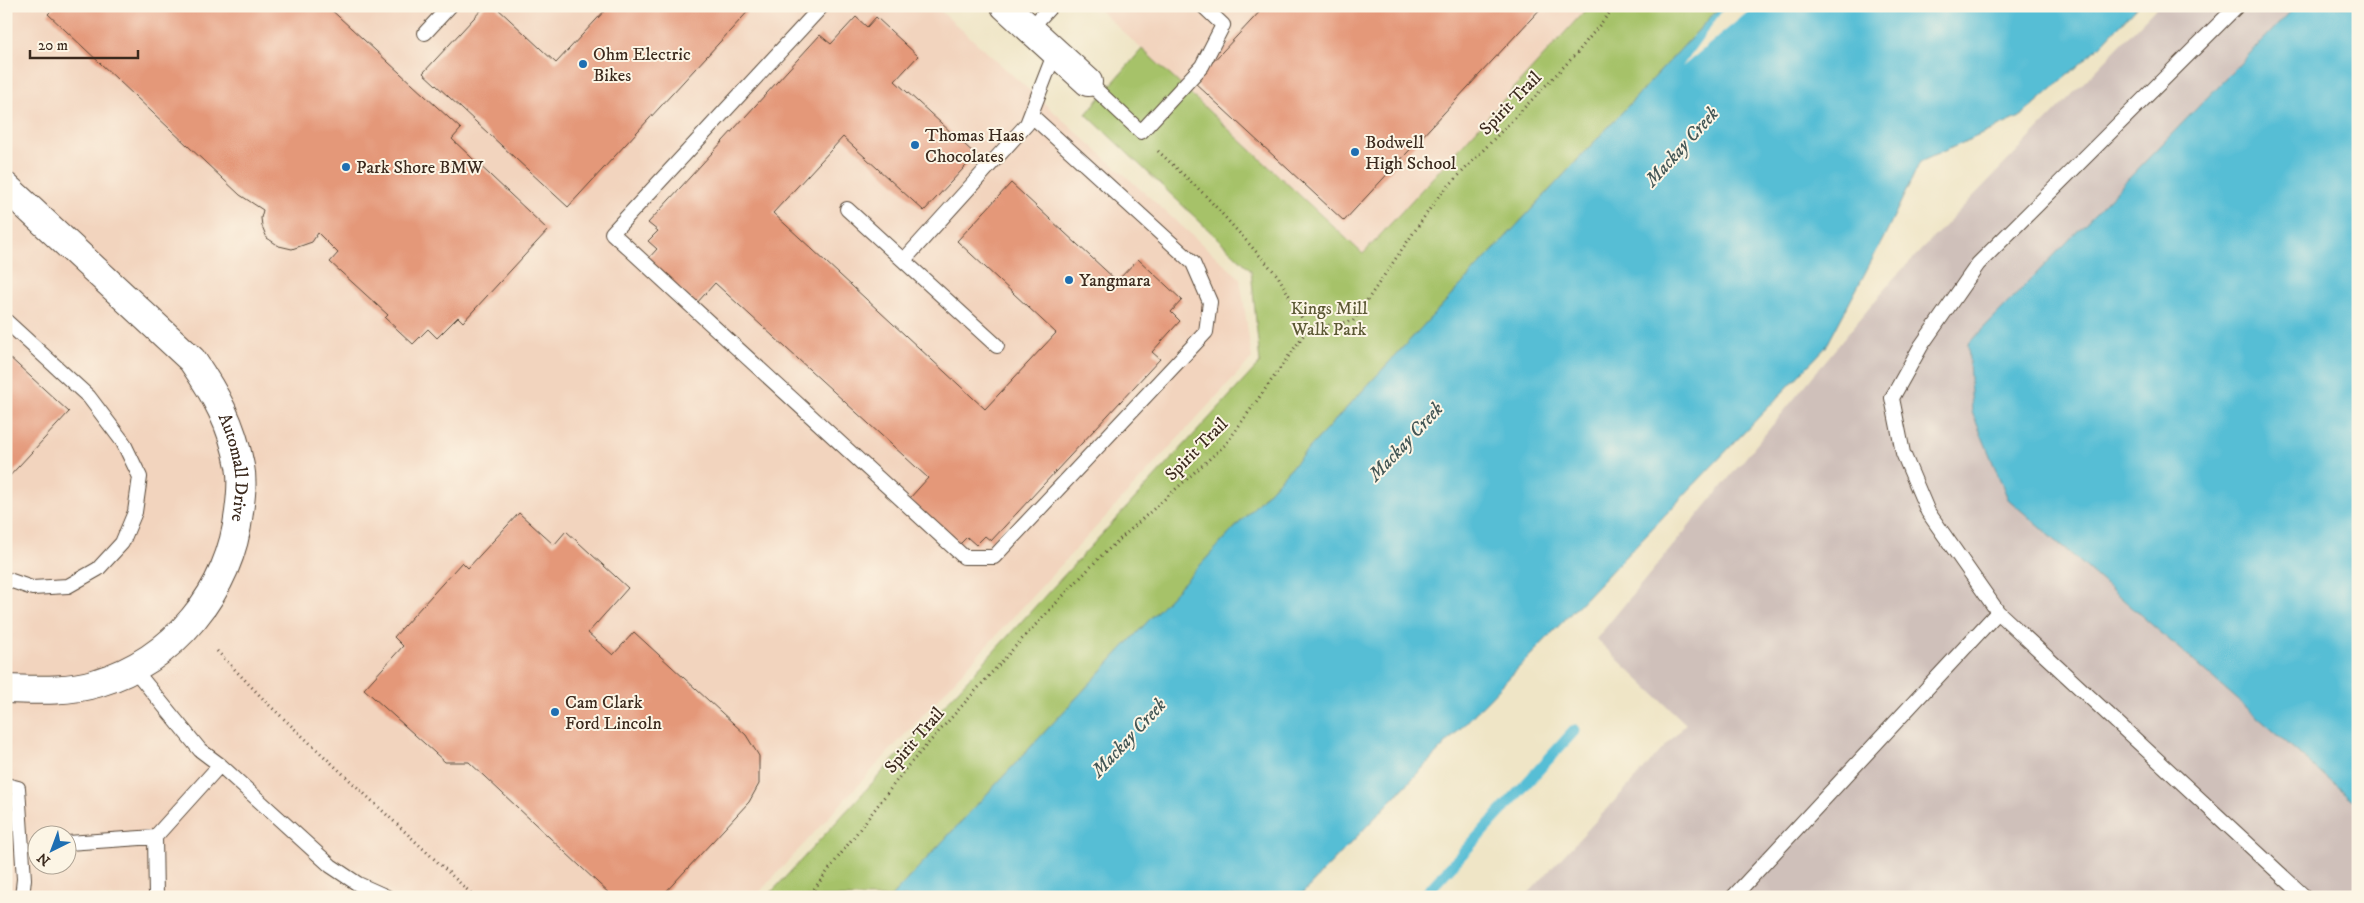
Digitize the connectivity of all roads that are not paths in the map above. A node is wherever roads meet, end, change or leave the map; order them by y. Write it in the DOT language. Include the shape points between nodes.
graph roads {
  1 [pos="450,6"];
  2 [pos="822,6"];
  3 [pos="1005,6"];
  4 [pos="1051,6"];
  5 [pos="1203,6"];
  6 [pos="2237,6"];
  7 [pos="1030,29"];
  8 [pos="426,33"];
  9 [pos="1055,52"];
  10 [pos="1088,82"];
  11 [pos="1031,115"];
  12 [pos="6,187"];
  13 [pos="847,209"];
  14 [pos="904,260"];
  15 [pos="6,321"];
  16 [pos="996,346"];
  17 [pos="6,579"];
  18 [pos="1998,612"];
  19 [pos="133,668"];
  20 [pos="6,689"];
  21 [pos="220,765"];
  22 [pos="6,785"];
  23 [pos="155,837"];
  24 [pos="78,842"];
  25 [pos="22,897"];
  26 [pos="156,897"];
  27 [pos="387,897"];
  28 [pos="1733,897"];
  29 [pos="2304,897"];
  1 -- 8 [label="lane"];
  2 -- 11 [label="lane" via="612,232 964,557 994,557 1206,332 1210,302 1193,263"];
  3 -- 7 [label="street"];
  4 -- 7 [label="lane"];
  5 -- 10 [label="lane" via="1223,25 1202,66 1141,132"];
  6 -- 18 [label="lane" via="1978,264 1921,346 1892,398 1903,453 1928,512"];
  7 -- 9 [label="street"];
  9 -- 10 [label="street"];
  9 -- 11 [label="lane"];
  11 -- 14 [label="lane" via="1027,124"];
  12 -- 19 [label="street, Automall Drive" via="192,360 216,395 232,434 241,468 238,523 229,559 211,595 188,626 161,650"];
  13 -- 14 [label="lane"];
  14 -- 16 [label="lane"];
  15 -- 17 [label="lane" via="89,397 123,442 140,477 135,512 122,543 98,570 68,586 32,588"];
  18 -- 28 [label="lane"];
  18 -- 29 [label="lane"];
  19 -- 20 [label="street, Automall Drive" via="96,683 52,691"];
  19 -- 21 [label="lane" via="194,744"];
  21 -- 23 [label="lane"];
  21 -- 27 [label="lane" via="331,866 358,884"];
  22 -- 25 [label="lane" via="18,788 24,879"];
  23 -- 24 [label="lane"];
  23 -- 26 [label="lane"];
}
